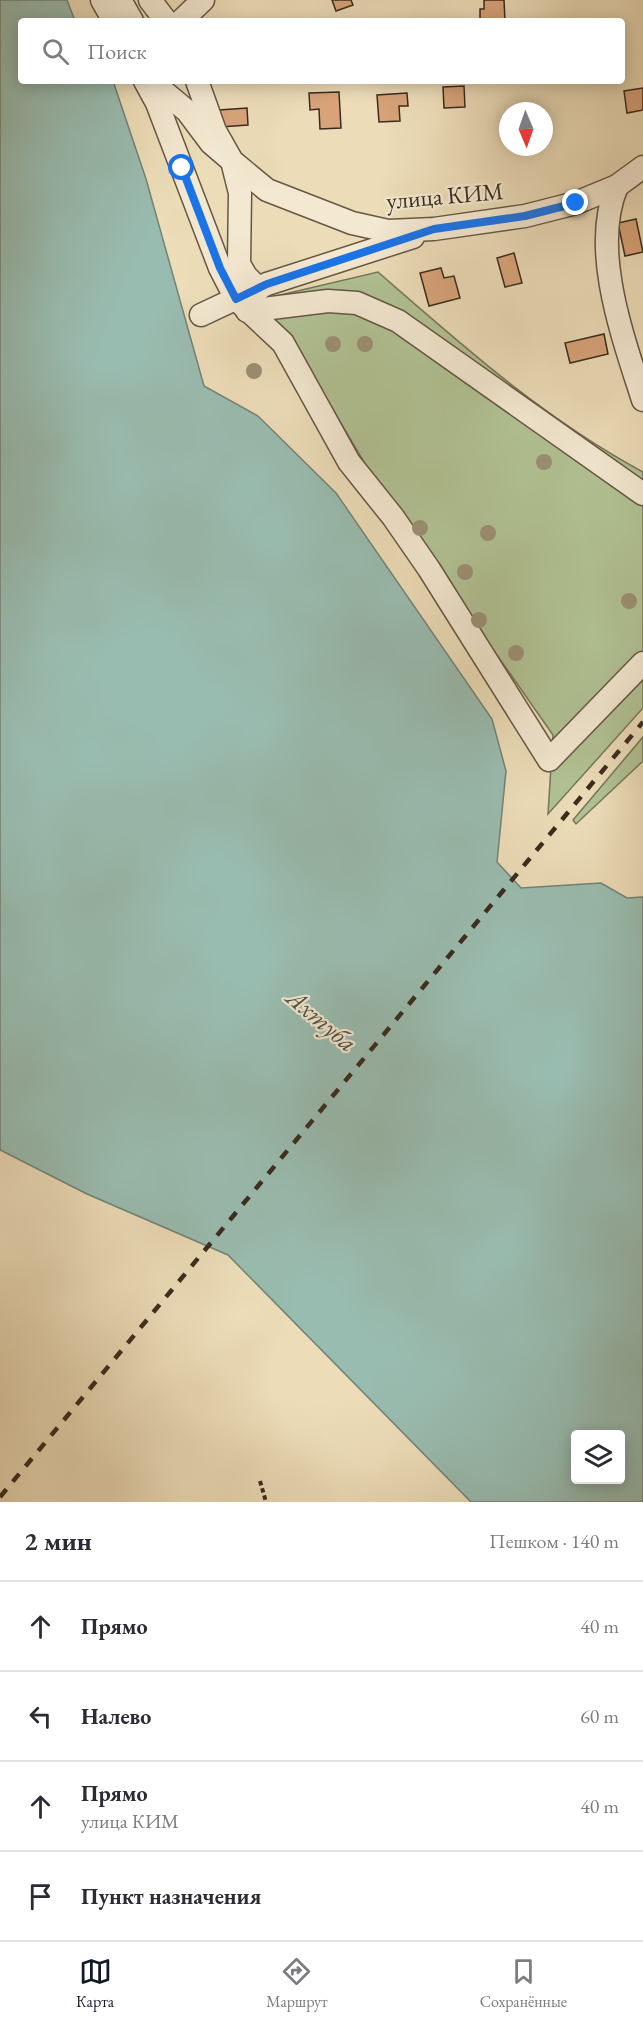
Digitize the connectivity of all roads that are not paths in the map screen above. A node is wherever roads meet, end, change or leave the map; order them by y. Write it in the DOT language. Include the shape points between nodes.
graph roads {
  1 [pos="102,0"];
  2 [pos="120,0"];
  3 [pos="150,0"];
  4 [pos="203,0"];
  5 [pos="112,18"];
  6 [pos="130,18"];
  7 [pos="164,18"];
  8 [pos="184,18"];
  9 [pos="147,84"];
  10 [pos="155,84"];
  11 [pos="170,84"];
  12 [pos="198,84"];
  13 [pos="187,111"];
  14 [pos="232,161"];
  15 [pos="643,167"];
  16 [pos="617,186"];
  17 [pos="434,229"];
  18 [pos="259,289"];
  19 [pos="241,305"];
  20 [pos="201,315"];
  21 [pos="643,400"];
  22 [pos="643,494"];
  23 [pos="643,663"];
  1 -- 5 [label="street"];
  2 -- 6 [label="street"];
  3 -- 7 [label="street"];
  4 -- 8 [label="street"];
  9 -- 19 [label="street" via="220,268"];
  10 -- 13 [label="street"];
  11 -- 13 [label="street"];
  12 -- 14 [label="street, улица КИМ" via="215,131"];
  13 -- 14 [label="street" via="211,143"];
  14 -- 17 [label="street, улица КИМ" via="267,190 312,209 388,231"];
  14 -- 18 [label="street" via="240,193 239,264"];
  15 -- 16 [label="street, улица КИМ"];
  16 -- 17 [label="street, улица КИМ" via="576,203 525,216"];
  16 -- 21 [label="street" via="609,206 607,255 624,340"];
  17 -- 18 [label="street"];
  18 -- 19 [label="street"];
  19 -- 20 [label="street"];
  19 -- 22 [label="street" via="357,303 398,321"];
  19 -- 23 [label="street" via="283,343 349,462 429,569 549,760"];
}
